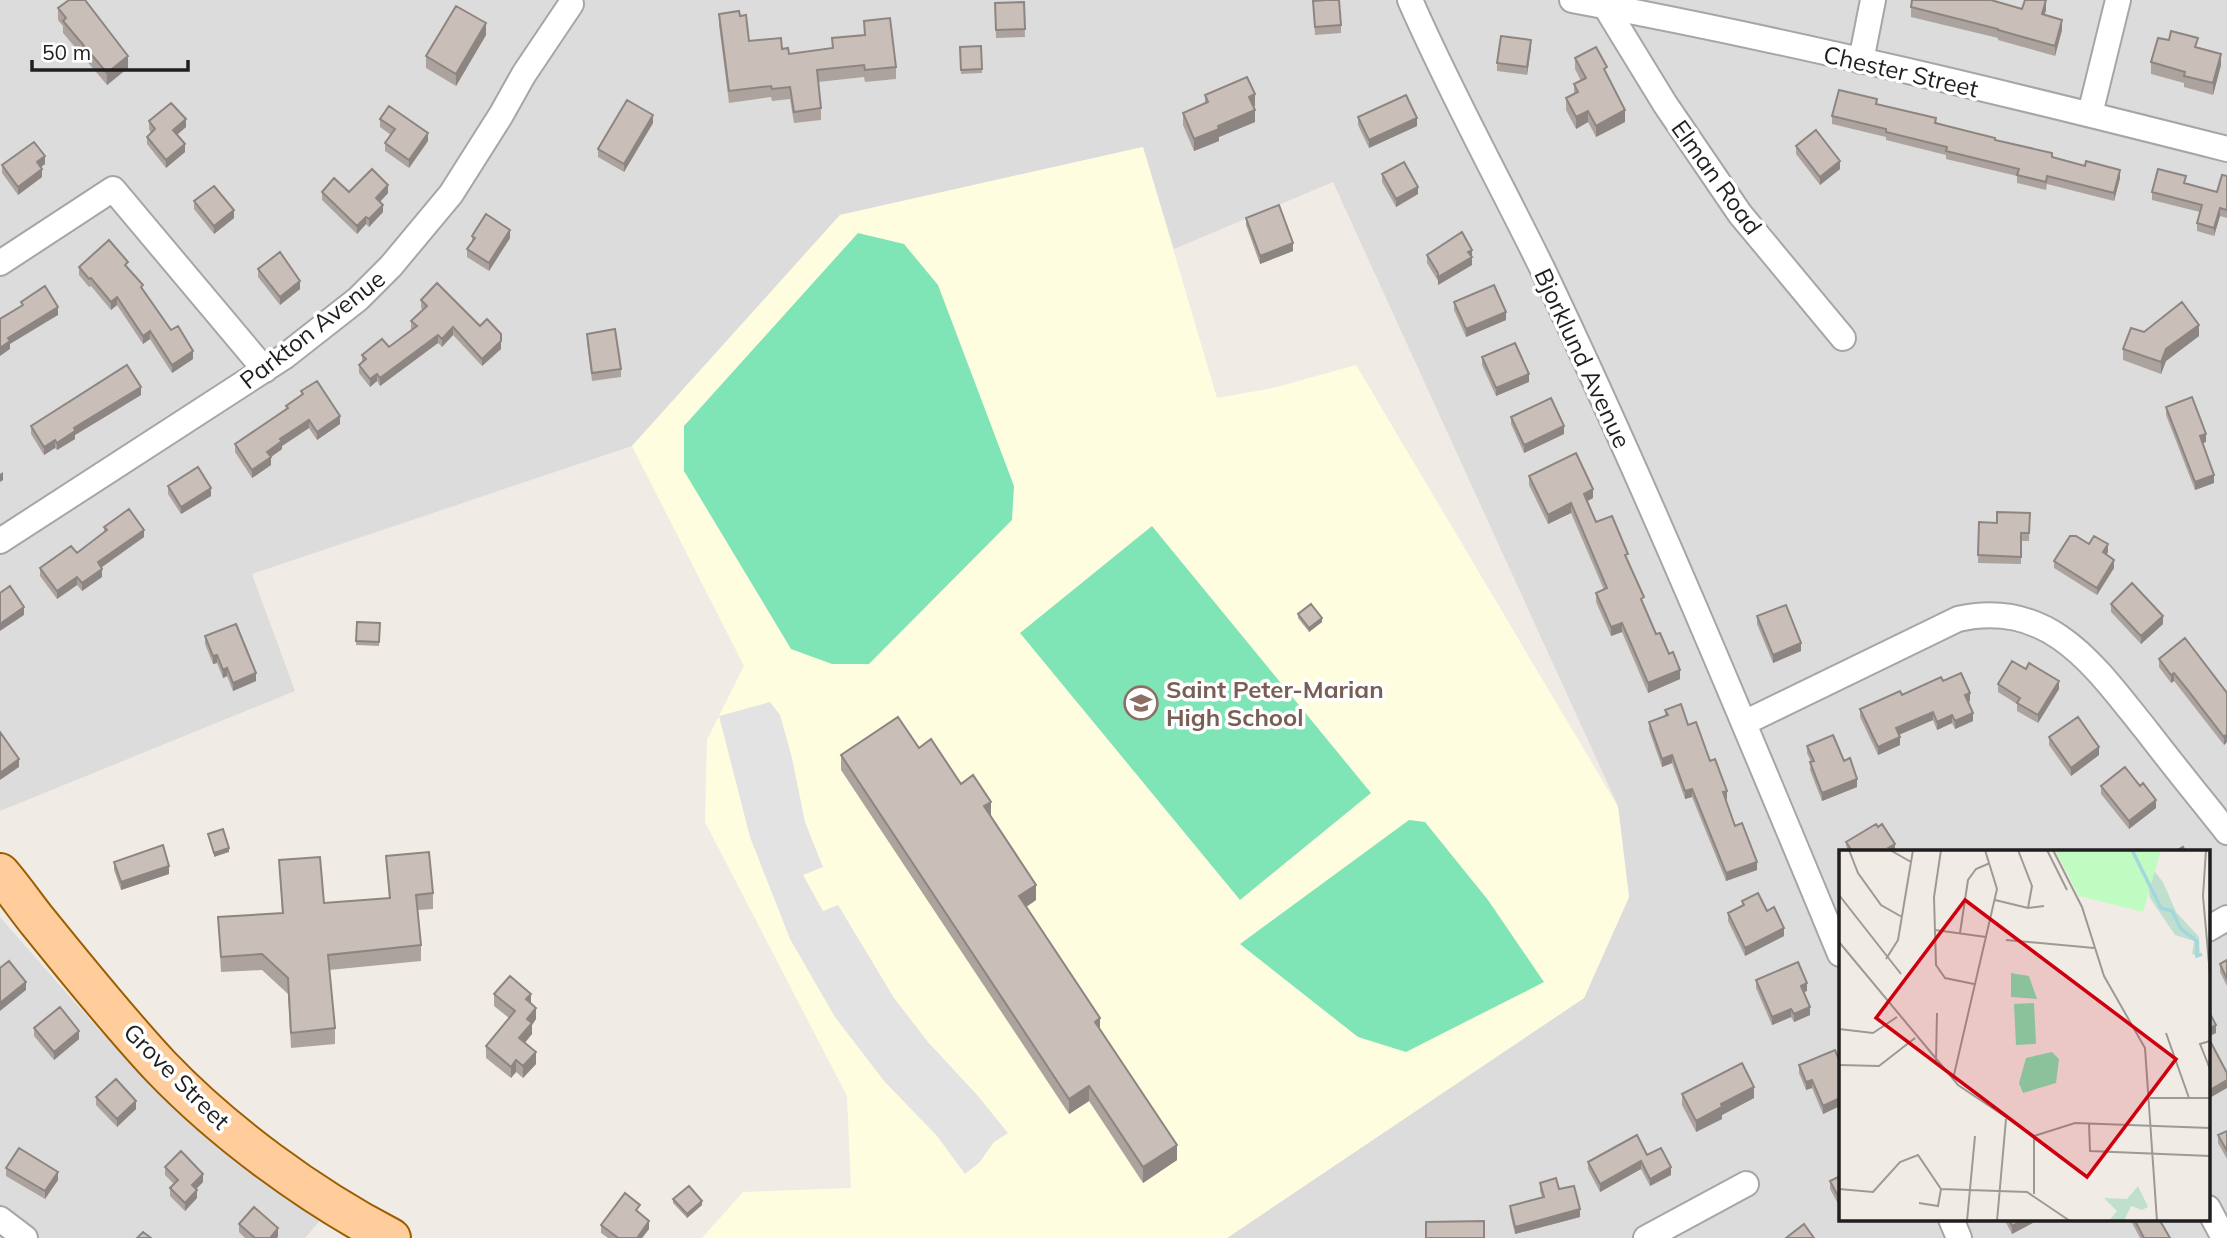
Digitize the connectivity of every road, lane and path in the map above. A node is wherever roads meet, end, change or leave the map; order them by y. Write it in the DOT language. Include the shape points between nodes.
graph roads {
  1 [pos="1410,0"];
  2 [pos="1572,0"];
  3 [pos="1873,0"];
  4 [pos="2118,0"];
  5 [pos="577,1"];
  6 [pos="1605,6"];
  7 [pos="1861,61"];
  8 [pos="2090,114"];
  9 [pos="2227,149"];
  10 [pos="0,263"];
  11 [pos="1843,338"];
  12 [pos="265,370"];
  13 [pos="0,541"];
  14 [pos="1744,723"];
  15 [pos="2227,832"];
  16 [pos="0,873"];
  17 [pos="2227,918"];
  18 [pos="2210,928"];
  19 [pos="1839,952"];
  20 [pos="1746,1184"];
  21 [pos="2210,1213"];
  22 [pos="0,1219"];
  23 [pos="1951,1220"];
  24 [pos="25,1238"];
  25 [pos="391,1238"];
  26 [pos="1646,1238"];
  27 [pos="1959,1238"];
  28 [pos="2224,1238"];
  1 -- 14 [label="street, Bjorklund Avenue" via="1543,270"];
  2 -- 6 [label="street, Chester Street"];
  3 -- 7 [label="street"];
  4 -- 8 [label="street"];
  5 -- 12 [label="street, Parkton Avenue" via="524,74 452,194 422,231 358,299"];
  6 -- 7 [label="street, Chester Street"];
  6 -- 11 [label="street, Elman Road" via="1740,214"];
  7 -- 8 [label="street, Chester Street"];
  8 -- 9 [label="street, Chester Street"];
  10 -- 12 [label="street" via="113,190"];
  12 -- 13 [label="street, Parkton Avenue"];
  14 -- 15 [label="street" via="1958,620 1994,614 2031,622 2088,658"];
  14 -- 19 [label="street, Bjorklund Avenue"];
  16 -- 25 [label="main road, Grove Street" via="160,1066 193,1097 265,1157 342,1211"];
  17 -- 18 [label="street"];
  20 -- 26 [label="street"];
  21 -- 28 [label="street"];
  22 -- 24 [label="street"];
  23 -- 27 [label="street"];
}
